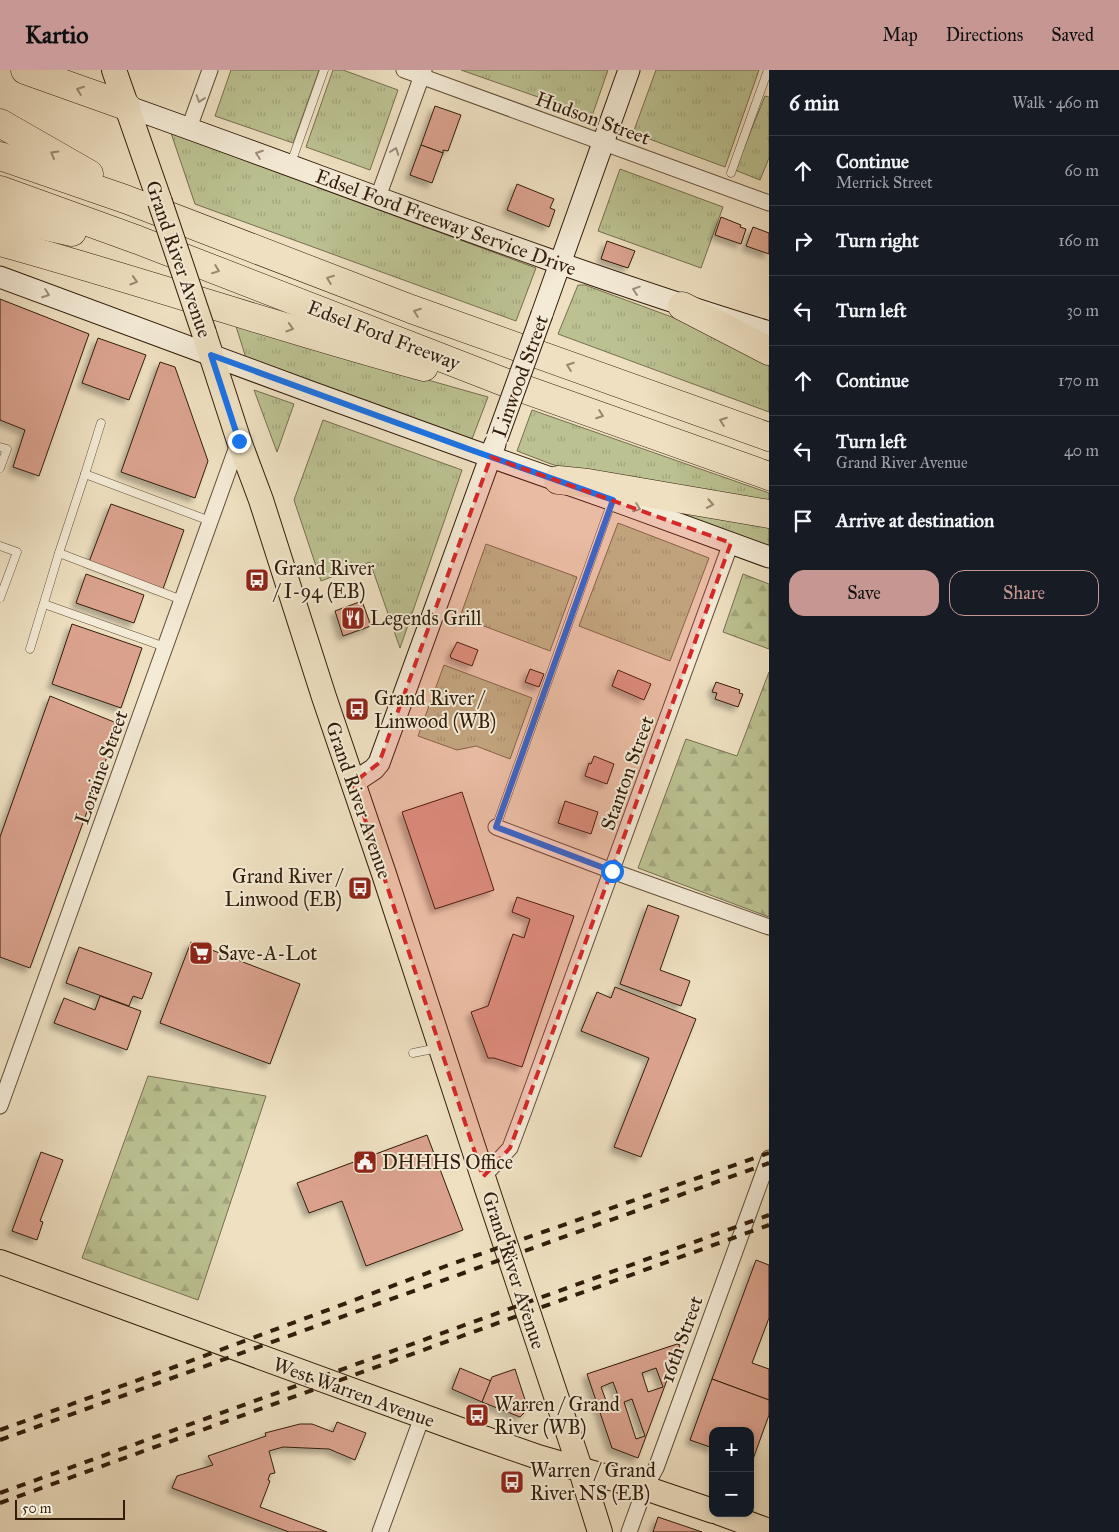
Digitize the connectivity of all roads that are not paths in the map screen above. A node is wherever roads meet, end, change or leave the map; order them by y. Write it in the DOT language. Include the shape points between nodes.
graph roads {
  1 [pos="25,70"];
  2 [pos="114,70"];
  3 [pos="210,70"];
  4 [pos="324,70"];
  5 [pos="404,70"];
  6 [pos="629,70"];
  7 [pos="768,70"];
  8 [pos="422,73"];
  9 [pos="126,106"];
  10 [pos="0,123"];
  11 [pos="189,128"];
  12 [pos="603,142"];
  13 [pos="0,156"];
  14 [pos="290,165"];
  15 [pos="731,173"];
  16 [pos="0,190"];
  17 [pos="378,197"];
  18 [pos="125,199"];
  19 [pos="769,203"];
  20 [pos="0,216"];
  21 [pos="138,240"];
  22 [pos="0,242"];
  23 [pos="559,263"];
  24 [pos="0,278"];
  25 [pos="682,306"];
  26 [pos="769,332"];
  27 [pos="769,350"];
  28 [pos="211,355"];
  29 [pos="504,382"];
  30 [pos="101,423"];
  31 [pos="769,437"];
  32 [pos="239,441"];
  33 [pos="0,447"];
  34 [pos="494,448"];
  35 [pos="0,468"];
  36 [pos="85,474"];
  37 [pos="769,476"];
  38 [pos="558,480"];
  39 [pos="613,500"];
  40 [pos="769,514"];
  41 [pos="210,521"];
  42 [pos="731,543"];
  43 [pos="0,546"];
  44 [pos="59,553"];
  45 [pos="769,557"];
  46 [pos="0,598"];
  47 [pos="182,600"];
  48 [pos="44,604"];
  49 [pos="165,647"];
  50 [pos="30,649"];
  51 [pos="353,783"];
  52 [pos="496,827"];
  53 [pos="612,871"];
  54 [pos="769,927"];
  55 [pos="441,1048"];
  56 [pos="413,1053"];
  57 [pos="0,1106"];
  58 [pos="769,1158"];
  59 [pos="483,1177"];
  60 [pos="0,1262"];
  61 [pos="422,1417"];
  62 [pos="582,1471"];
  63 [pos="646,1488"];
  64 [pos="709,1511"];
  65 [pos="727,1517"];
  66 [pos="769,1531"];
  67 [pos="380,1532"];
  68 [pos="600,1532"];
  69 [pos="629,1532"];
  9 -- 1 [label="highway, one-way"];
  2 -- 9 [label="main road, Grand River Avenue"];
  3 -- 11 [label="street, one-way"];
  4 -- 14 [label="lane"];
  5 -- 8 [label="street, Hudson Street"];
  6 -- 12 [label="street, Linwood Street"];
  7 -- 15 [label="lane"];
  8 -- 12 [label="street, Hudson Street"];
  17 -- 8 [label="street, one-way"];
  9 -- 11 [label="street, Edsel Ford Freeway Service Drive"];
  9 -- 28 [label="main road, Grand River Avenue, bridge"];
  18 -- 10 [label="highway, one-way" via="97,179"];
  14 -- 11 [label="street, Edsel Ford Freeway Service Drive, one-way"];
  12 -- 19 [label="street, Hudson Street"];
  12 -- 23 [label="street, Linwood Street"];
  13 -- 18 [label="highway, Edsel Ford Freeway"];
  14 -- 17 [label="street, Edsel Ford Freeway Service Drive"];
  16 -- 21 [label="highway, Edsel Ford Freeway"];
  17 -- 23 [label="street, Edsel Ford Freeway Service Drive"];
  31 -- 18 [label="highway, Edsel Ford Freeway, one-way" via="411,310"];
  20 -- 21 [label="highway" via="92,238"];
  21 -- 29 [label="highway, Edsel Ford Freeway, one-way"];
  22 -- 29 [label="highway, one-way" via="359,349 437,370"];
  25 -- 23 [label="street, Edsel Ford Freeway Service Drive, one-way"];
  23 -- 34 [label="street, Linwood Street, bridge"];
  24 -- 28 [label="street, one-way"];
  25 -- 26 [label="street, Edsel Ford Freeway Service Drive"];
  25 -- 27 [label="highway"];
  28 -- 32 [label="main road, Grand River Avenue"];
  28 -- 34 [label="street"];
  29 -- 37 [label="highway, Edsel Ford Freeway, one-way"];
  30 -- 36 [label="lane"];
  32 -- 41 [label="street, Loraine Street"];
  32 -- 51 [label="main road, Grand River Avenue"];
  33 -- 35 [label="lane" via="7,449"];
  34 -- 38 [label="street"];
  34 -- 51 [label="street, Linwood Street" via="379,764"];
  36 -- 41 [label="lane"];
  36 -- 44 [label="lane"];
  38 -- 39 [label="street"];
  38 -- 40 [label="highway, one-way"];
  39 -- 42 [label="street, one-way"];
  39 -- 52 [label="lane"];
  41 -- 47 [label="street, Loraine Street"];
  42 -- 45 [label="street"];
  42 -- 53 [label="street, Stanton Street"];
  43 -- 46 [label="lane" via="16,552"];
  44 -- 47 [label="lane"];
  44 -- 48 [label="lane"];
  47 -- 49 [label="street, Loraine Street"];
  48 -- 49 [label="lane"];
  48 -- 50 [label="lane"];
  49 -- 57 [label="street, Loraine Street"];
  51 -- 55 [label="main road, Grand River Avenue"];
  52 -- 53 [label="street"];
  53 -- 54 [label="street"];
  53 -- 59 [label="street, Stanton Street" via="510,1148"];
  55 -- 56 [label="lane"];
  55 -- 59 [label="main road, Grand River Avenue"];
  58 -- 63 [label="street, 16th Street"];
  59 -- 62 [label="main road, Grand River Avenue"];
  60 -- 61 [label="main road, West Warren Avenue"];
  61 -- 62 [label="main road, West Warren Avenue"];
  61 -- 67 [label="street"];
  62 -- 63 [label="main road, West Warren Avenue"];
  62 -- 68 [label="main road, Grand River Avenue"];
  63 -- 64 [label="main road, West Warren Avenue"];
  63 -- 69 [label="street, 16th Street"];
  65 -- 66 [label="main road, West Warren Avenue"];
}
